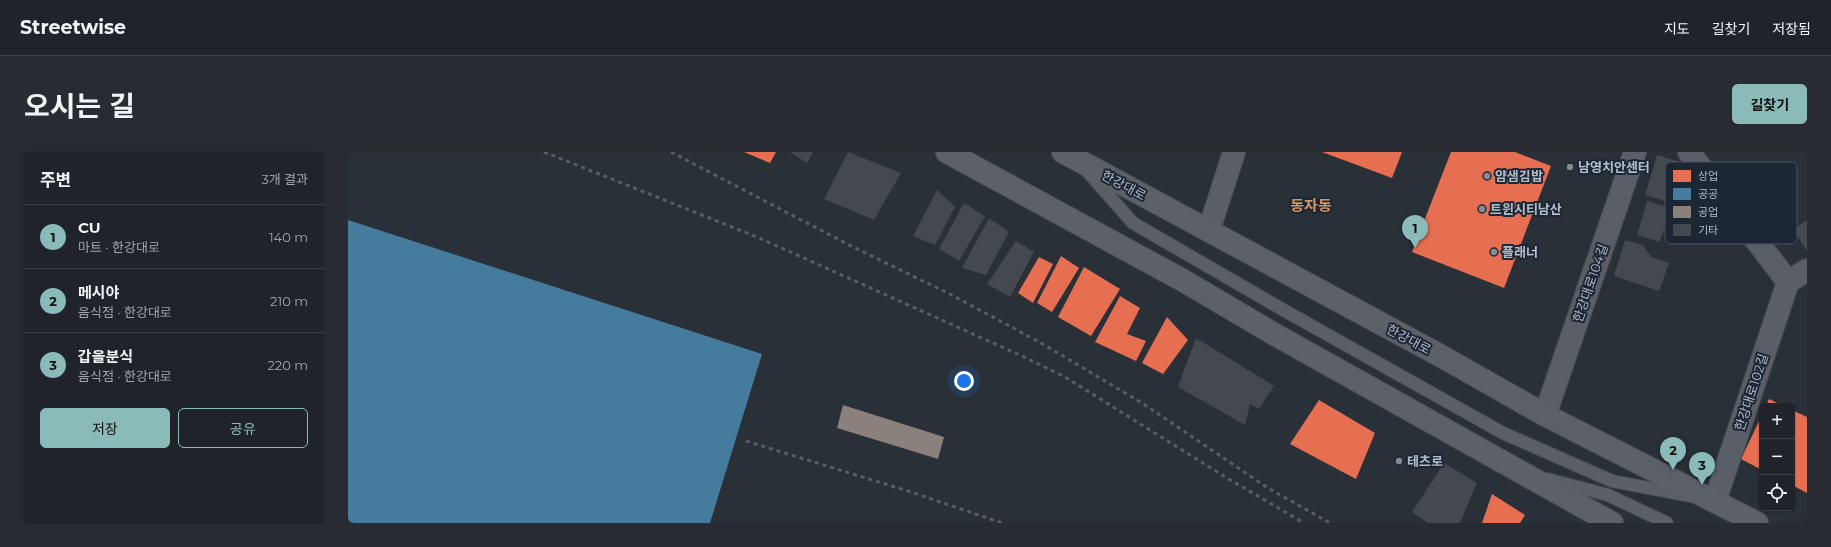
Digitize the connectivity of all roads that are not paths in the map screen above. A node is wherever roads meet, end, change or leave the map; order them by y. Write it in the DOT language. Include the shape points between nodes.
graph roads {
  1 [pos="947,152"];
  2 [pos="1234,152"];
  3 [pos="1635,152"];
  4 [pos="1689,152"];
  5 [pos="1069,155"];
  6 [pos="1697,162"];
  7 [pos="1209,230"];
  8 [pos="1759,244"];
  9 [pos="1807,270"];
  10 [pos="1788,282"];
  11 [pos="1546,415"];
  12 [pos="1521,472"];
  13 [pos="1715,501"];
  14 [pos="1612,523"];
  15 [pos="1667,523"];
  16 [pos="1757,523"];
  1 -- 12 [label="main road" via="1184,281"];
  2 -- 7 [label="street"];
  3 -- 11 [label="street, 한강대로104길"];
  4 -- 6 [label="street"];
  5 -- 7 [label="main road, 한강대로"];
  5 -- 13 [label="lane" via="1133,223 1503,433 1612,481"];
  7 -- 11 [label="main road, 한강대로"];
  8 -- 10 [label="street"];
  9 -- 10 [label="street"];
  10 -- 13 [label="street, 한강대로102길"];
  11 -- 13 [label="main road, 한강대로"];
  12 -- 14 [label="main road"];
  12 -- 15 [label="lane" via="1608,494"];
  13 -- 16 [label="main road, 한강대로"];
}
